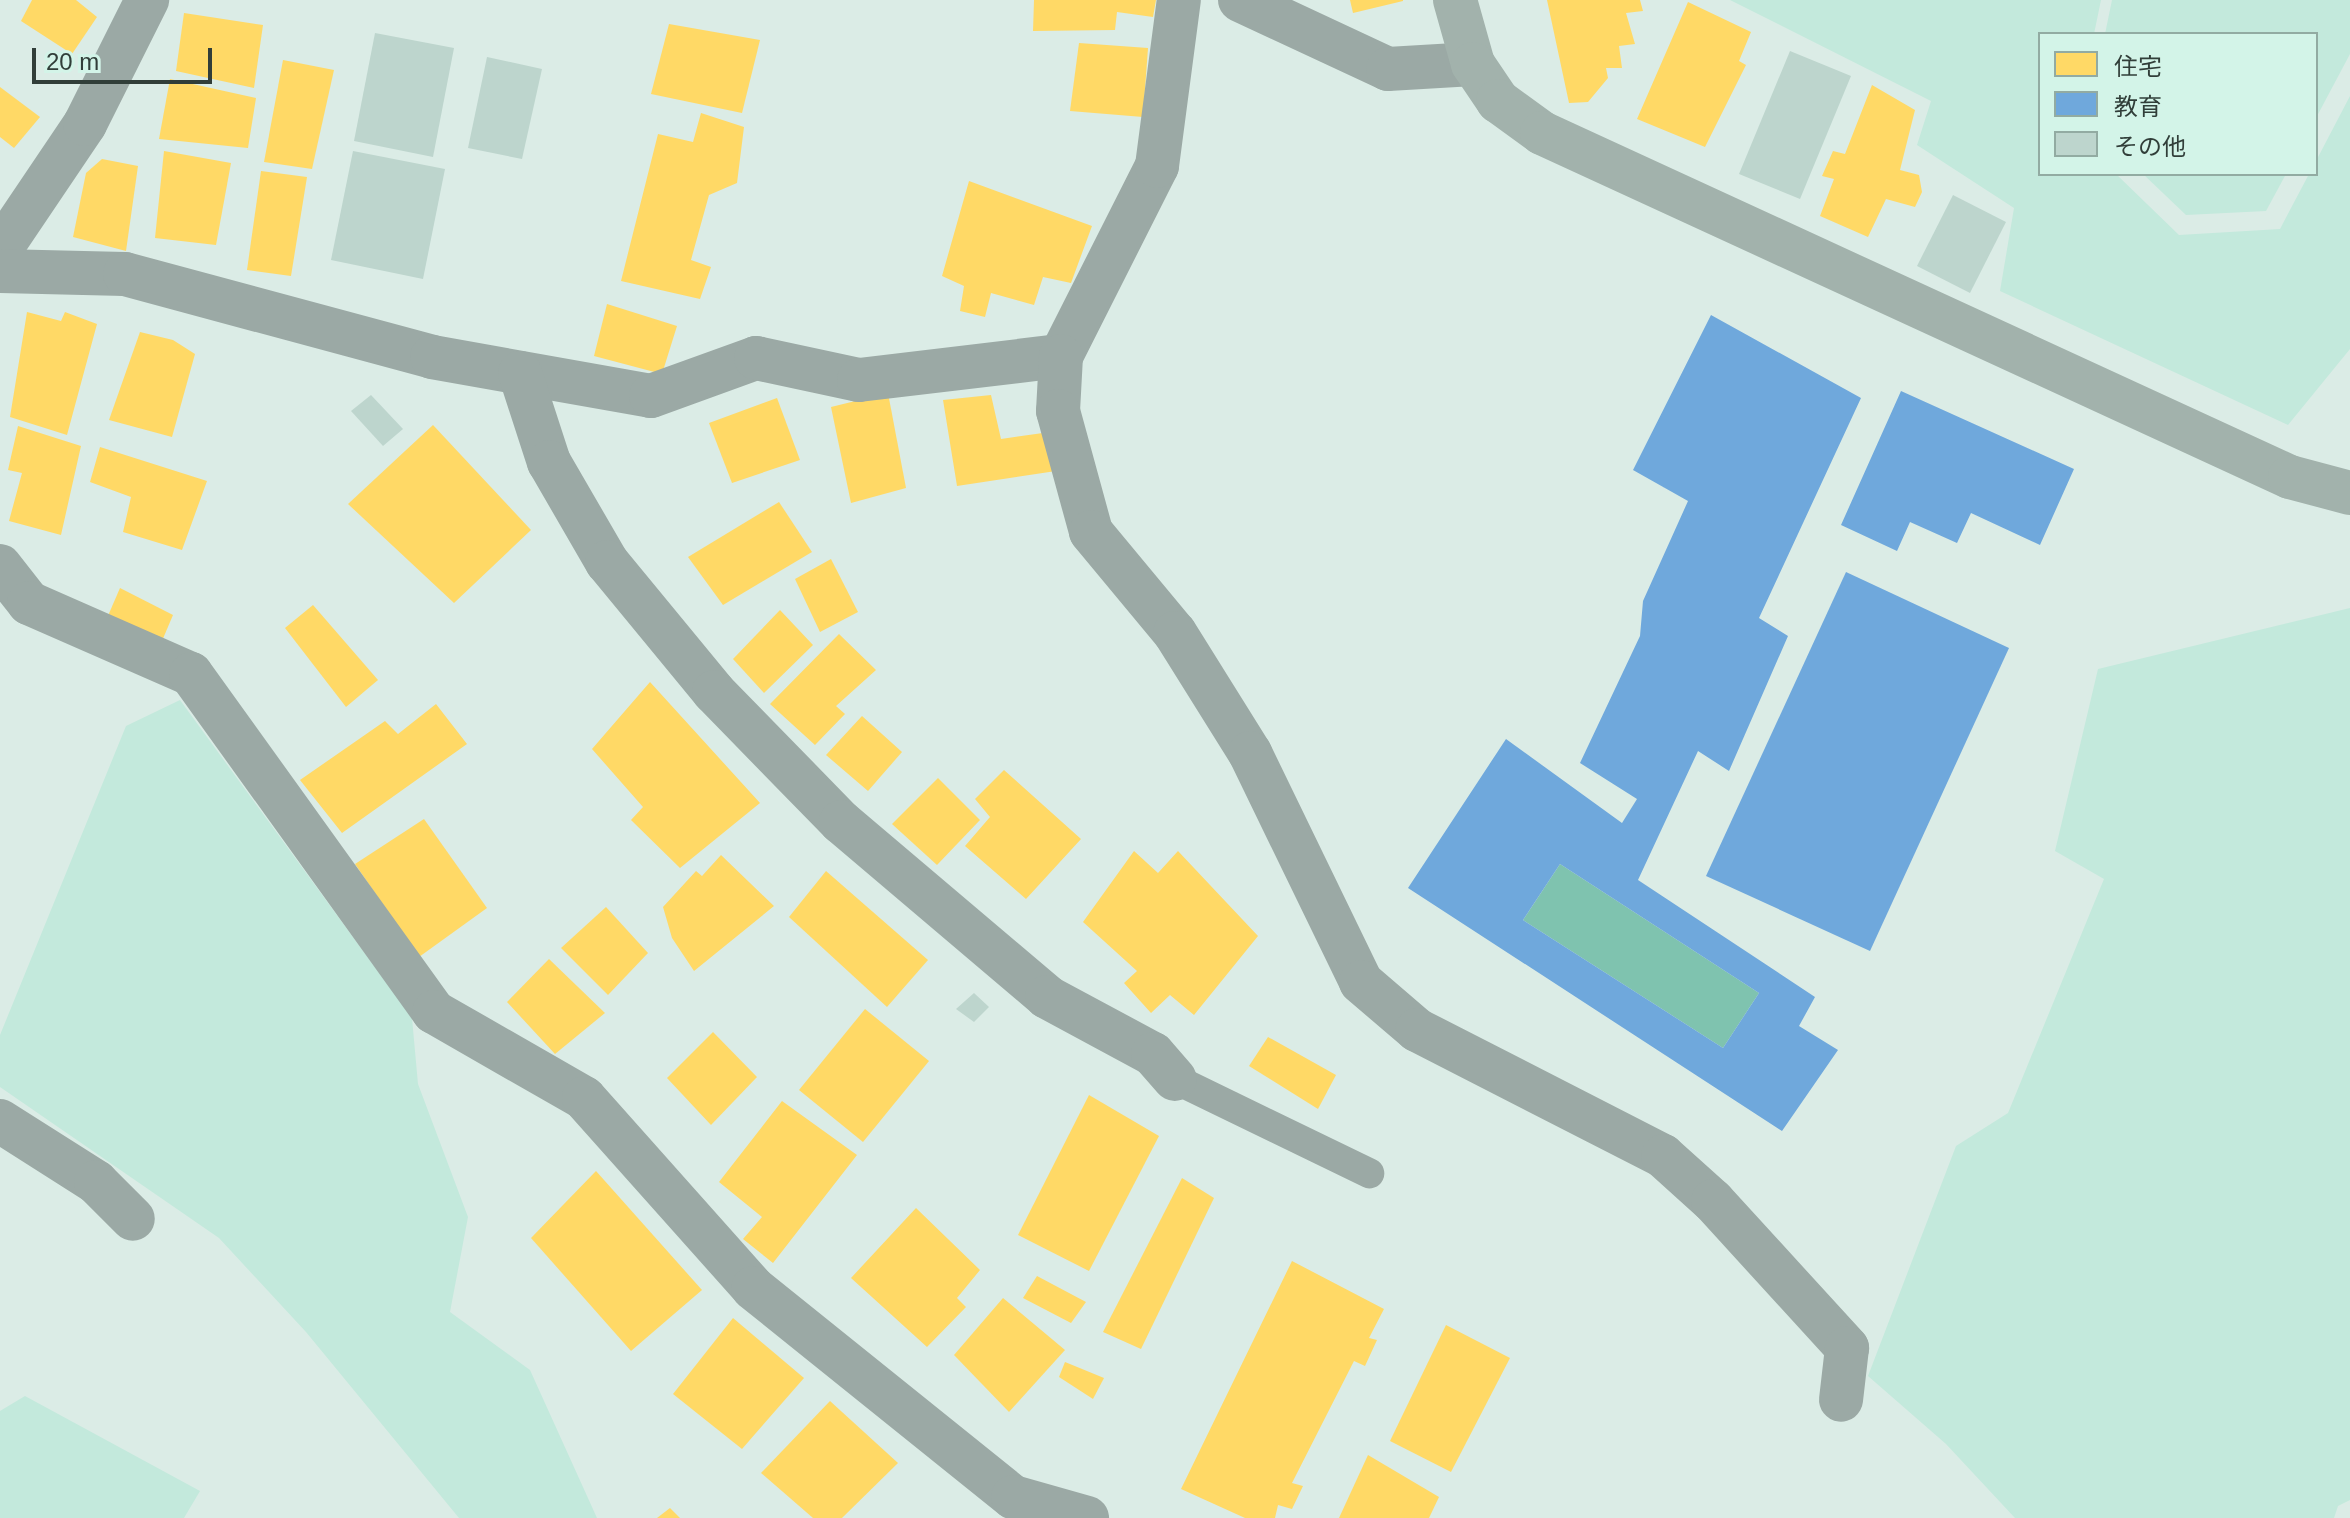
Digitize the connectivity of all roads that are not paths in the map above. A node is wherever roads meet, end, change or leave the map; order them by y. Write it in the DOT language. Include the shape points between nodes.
graph roads {
  1 [pos="147,0"];
  2 [pos="1179,0"];
  3 [pos="1240,0"];
  4 [pos="1455,0"];
  5 [pos="1473,64"];
  6 [pos="0,250"];
  7 [pos="0,271"];
  8 [pos="1061,356"];
  9 [pos="520,373"];
  10 [pos="2350,493"];
  11 [pos="0,566"];
  12 [pos="1175,1079"];
  13 [pos="0,1121"];
  14 [pos="1369,1173"];
  15 [pos="133,1219"];
  16 [pos="1841,1400"];
  17 [pos="1087,1518"];
  1 -- 6 [label="street" via="85,124"];
  2 -- 8 [label="street" via="1157,166"];
  3 -- 5 [label="street" via="1388,69"];
  4 -- 5 [label="street"];
  5 -- 10 [label="street" via="1498,101 1542,133 2290,477"];
  7 -- 9 [label="street" via="125,274 432,357"];
  8 -- 9 [label="street" via="859,380 756,358 651,396"];
  8 -- 16 [label="street" via="1058,411 1091,532 1175,633 1250,753 1361,982 1417,1030 1663,1156 1713,1201 1847,1348"];
  9 -- 12 [label="street" via="549,462 607,562 714,692 841,822 1047,997 1153,1054"];
  11 -- 17 [label="street" via="29,603 191,674 434,1012 584,1098 753,1288 1013,1497"];
  12 -- 14 [label="lane"];
  13 -- 15 [label="street" via="96,1182"];
}
